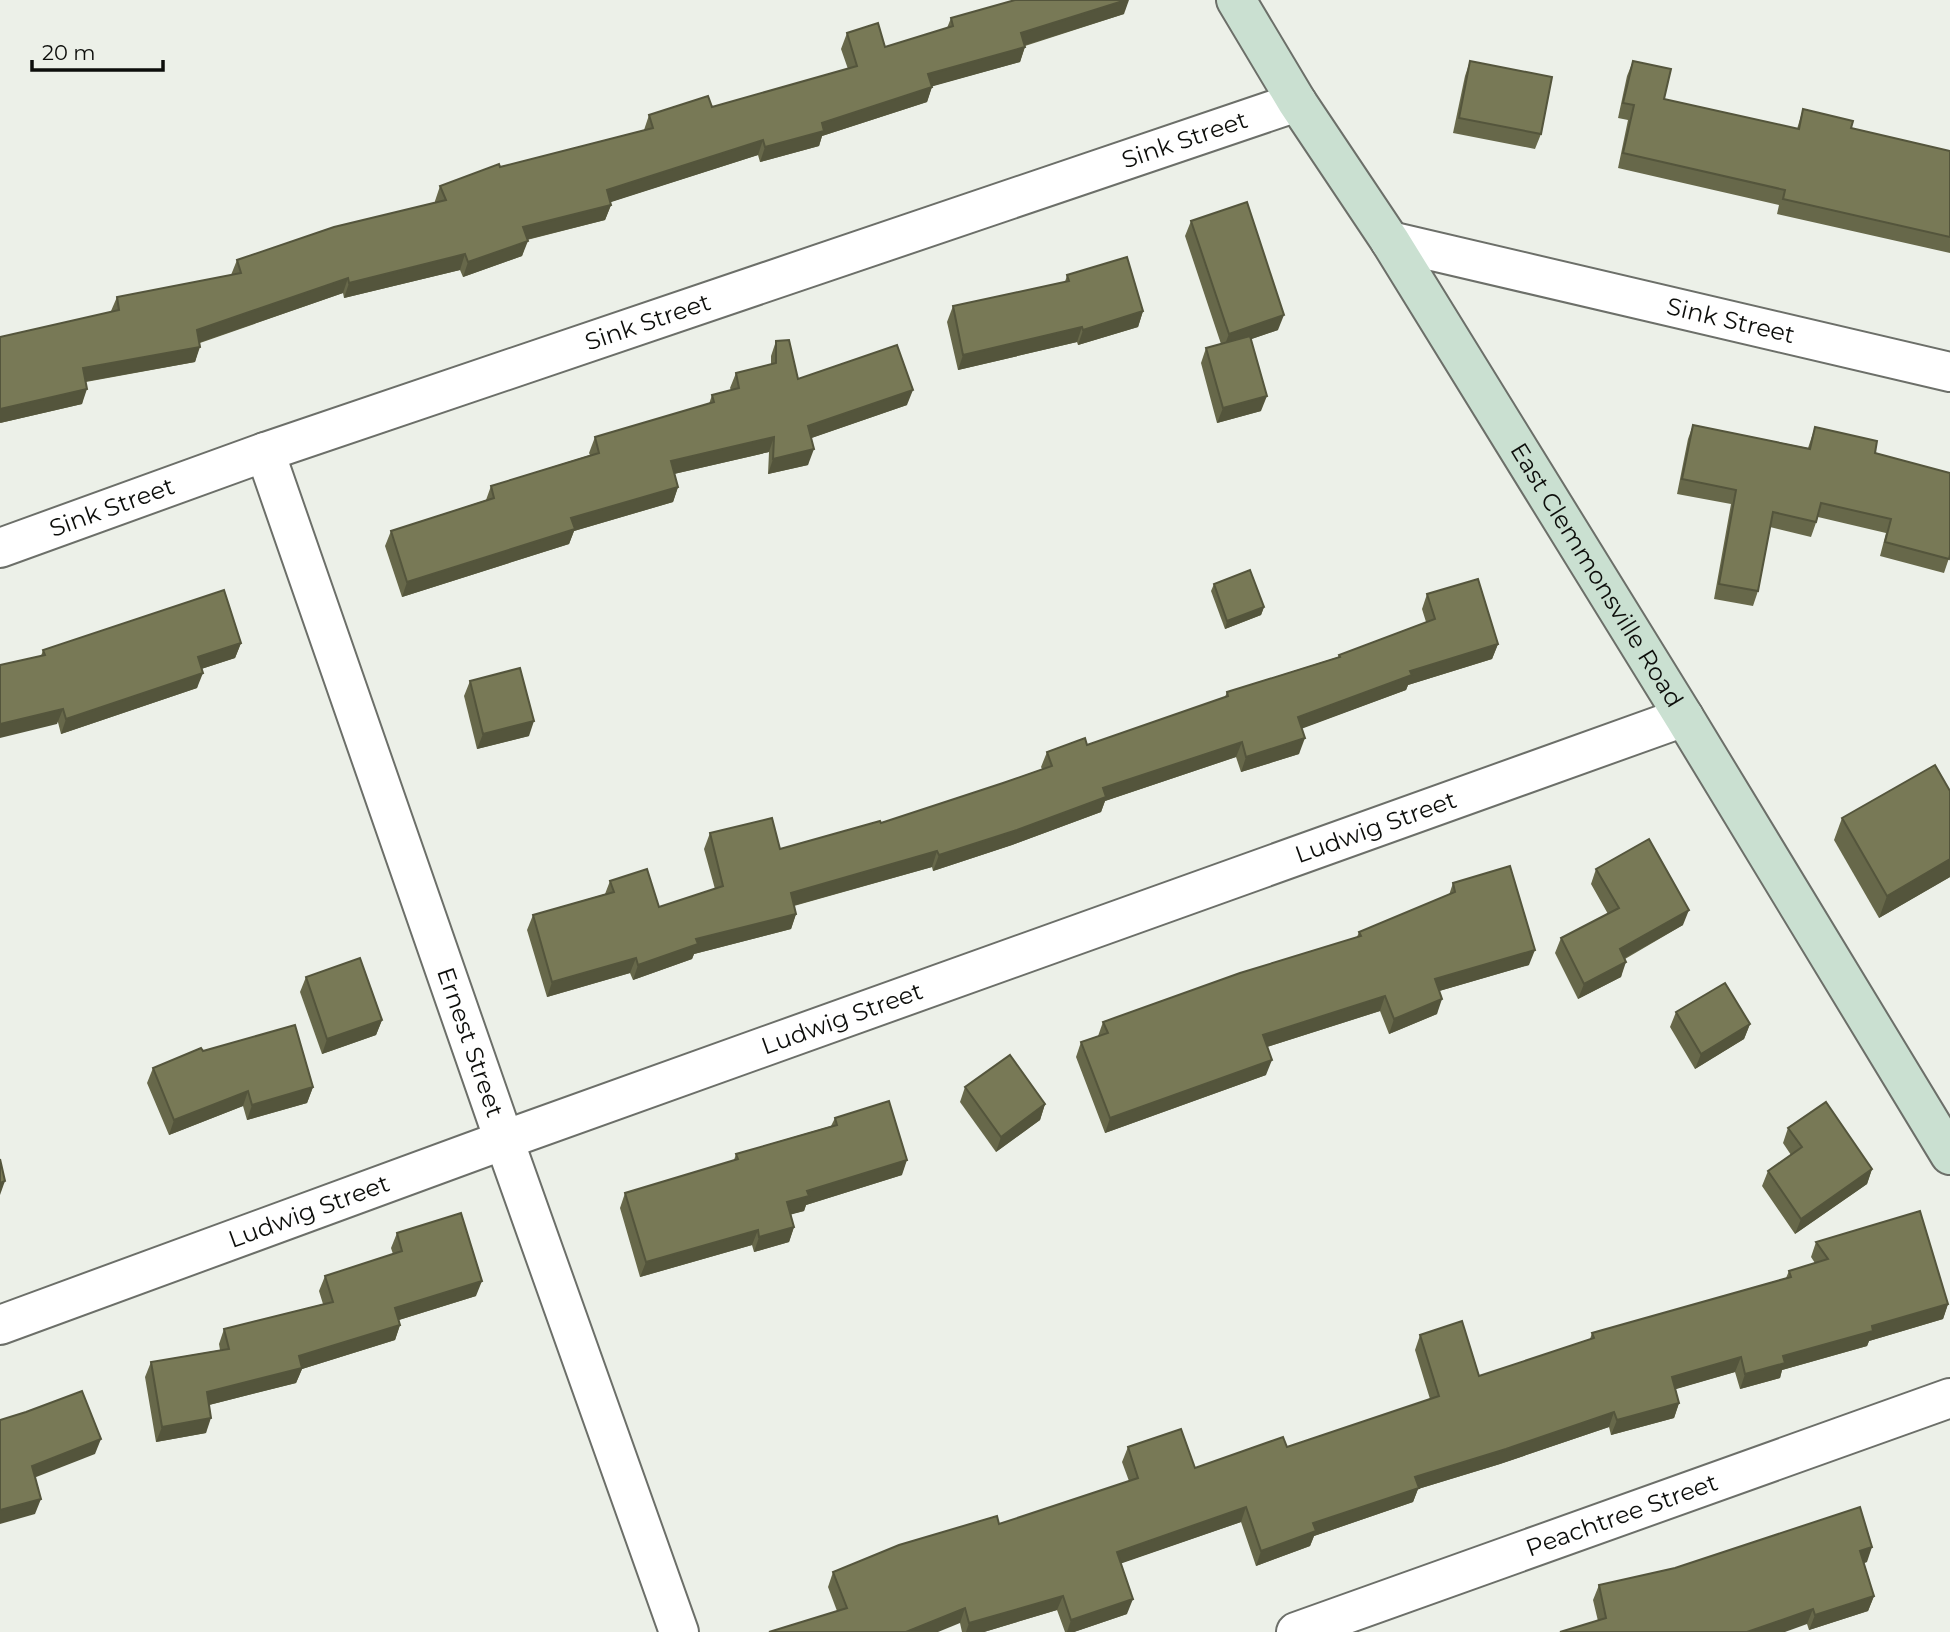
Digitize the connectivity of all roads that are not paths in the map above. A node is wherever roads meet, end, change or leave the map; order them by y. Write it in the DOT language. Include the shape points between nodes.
graph roads {
  1 [pos="1236,0"];
  2 [pos="1297,102"];
  3 [pos="1390,241"];
  4 [pos="1950,372"];
  5 [pos="265,452"];
  6 [pos="0,548"];
  7 [pos="1684,717"];
  8 [pos="504,1140"];
  9 [pos="1950,1155"];
  10 [pos="0,1325"];
  11 [pos="1950,1398"];
  12 [pos="680,1632"];
  13 [pos="1296,1632"];
  1 -- 2 [label="main road, East Clemmonsville Road"];
  2 -- 3 [label="main road, East Clemmonsville Road"];
  2 -- 5 [label="street, Sink Street"];
  3 -- 4 [label="street, Sink Street"];
  3 -- 7 [label="main road, East Clemmonsville Road"];
  5 -- 6 [label="street, Sink Street"];
  5 -- 8 [label="street, Ernest Street"];
  7 -- 8 [label="street, Ludwig Street"];
  7 -- 9 [label="main road, East Clemmonsville Road"];
  8 -- 10 [label="street, Ludwig Street"];
  8 -- 12 [label="street, Ernest Street"];
  11 -- 13 [label="street, Peachtree Street"];
}
